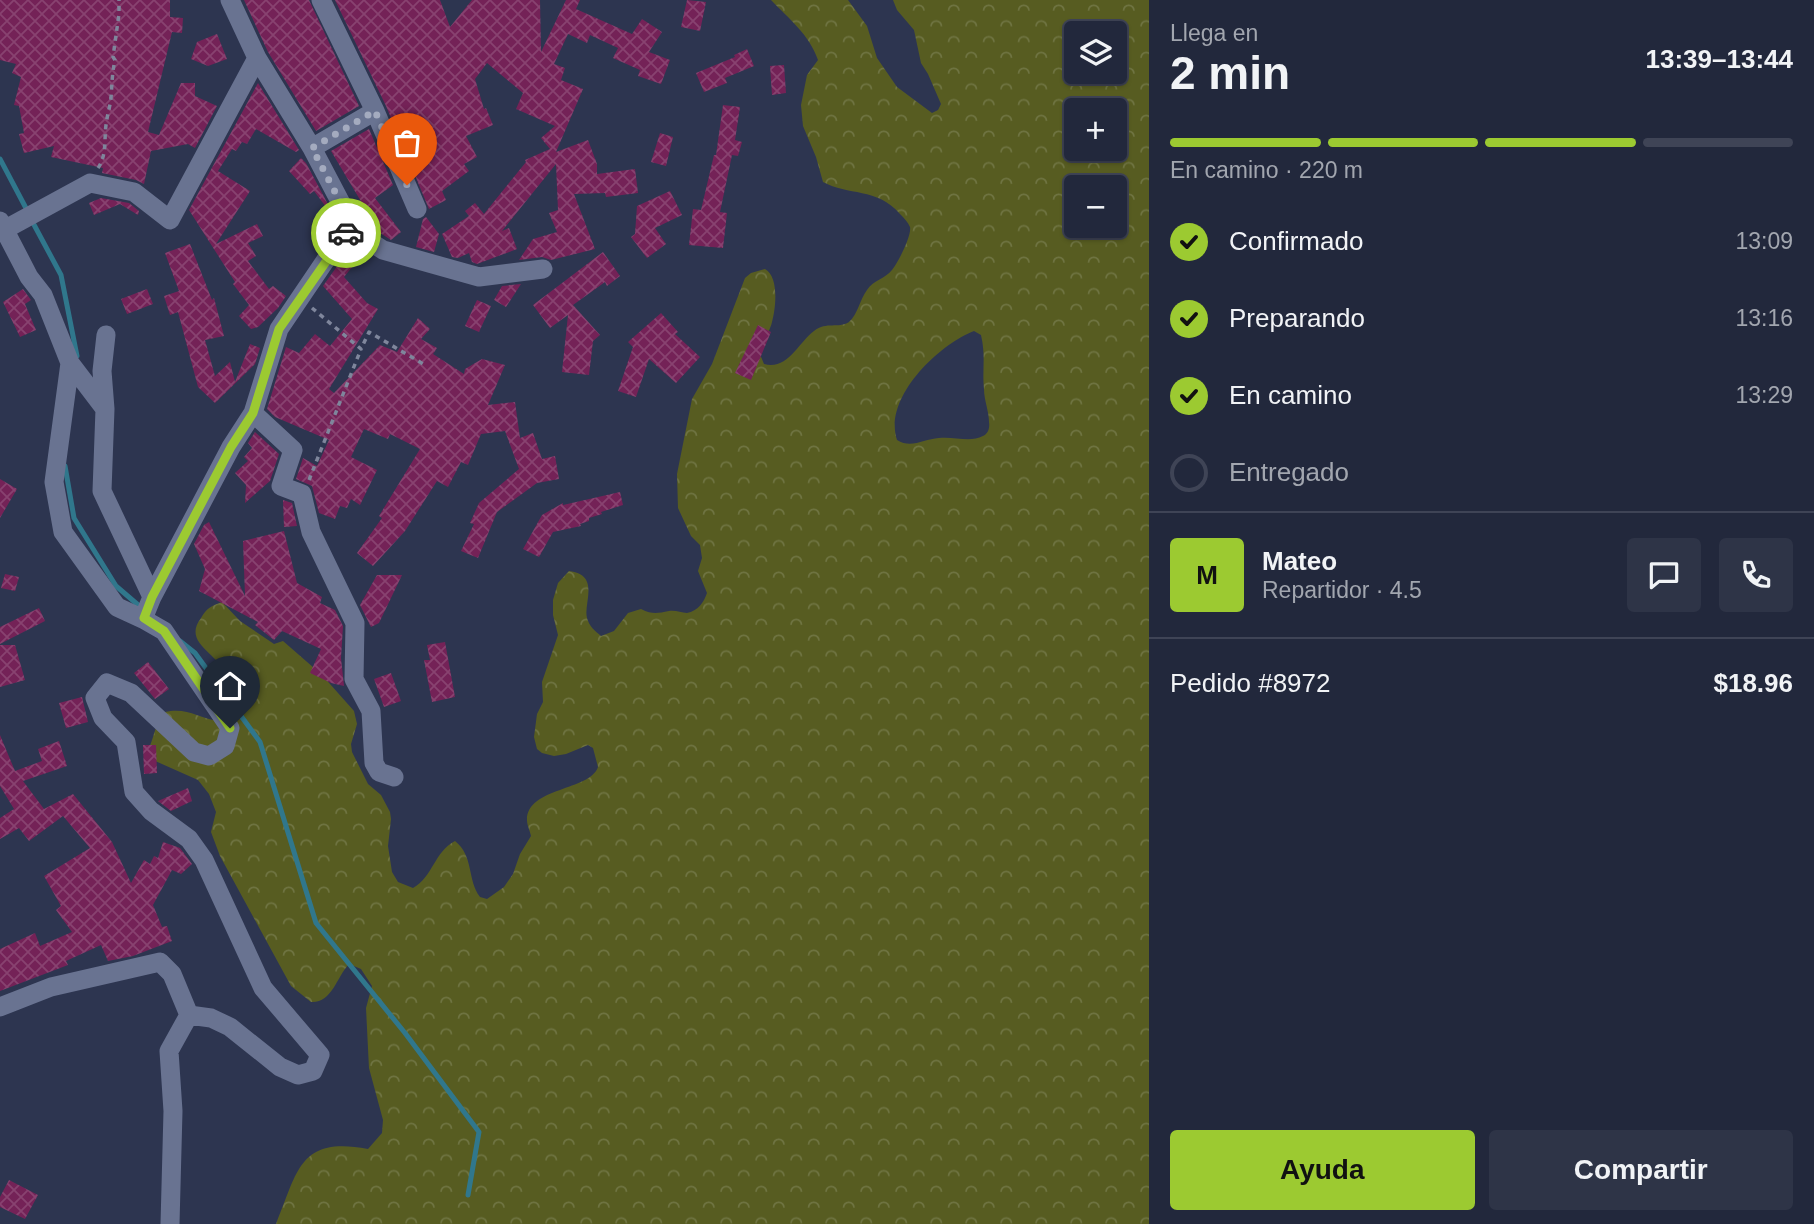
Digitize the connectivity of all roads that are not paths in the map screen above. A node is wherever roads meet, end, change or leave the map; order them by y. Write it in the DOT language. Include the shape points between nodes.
graph roads {
  1 [pos="230,0"];
  2 [pos="321,0"];
  3 [pos="257,58"];
  4 [pos="375,111"];
  5 [pos="312,148"];
  6 [pos="417,209"];
  7 [pos="354,223"];
  8 [pos="2,225"];
  9 [pos="543,269"];
  10 [pos="106,335"];
  11 [pos="70,363"];
  12 [pos="105,409"];
  13 [pos="253,413"];
  14 [pos="152,597"];
  15 [pos="144,618"];
  16 [pos="394,777"];
  17 [pos="0,1007"];
  18 [pos="189,1015"];
  19 [pos="170,1224"];
  1 -- 3 [label="street"];
  2 -- 4 [label="street"];
  3 -- 5 [label="street"];
  3 -- 8 [label="street" via="170,220 134,192 90,183"];
  4 -- 5 [label="street"];
  4 -- 6 [label="street"];
  5 -- 7 [label="street"];
  7 -- 9 [label="street" via="383,250 479,277"];
  7 -- 13 [label="street" via="279,329"];
  8 -- 11 [label="street" via="43,295"];
  10 -- 12 [label="street" via="102,371"];
  11 -- 12 [label="street"];
  11 -- 15 [label="street" via="54,482 63,532 117,607"];
  12 -- 14 [label="street" via="102,491"];
  13 -- 14 [label="street"];
  13 -- 16 [label="street" via="293,450 281,486 302,494 311,532 355,623 354,679 372,711 374,762 379,772"];
  14 -- 15 [label="street"];
  15 -- 18 [label="street" via="164,631 230,728 225,746 209,756 194,752 131,693 107,684 95,698 103,718 125,742 134,792 188,839 204,860 262,988 320,1055 313,1071 298,1075 280,1068 230,1027"];
  17 -- 18 [label="street" via="51,987 160,962 172,974"];
  18 -- 19 [label="street" via="169,1051 173,1111"];
}
